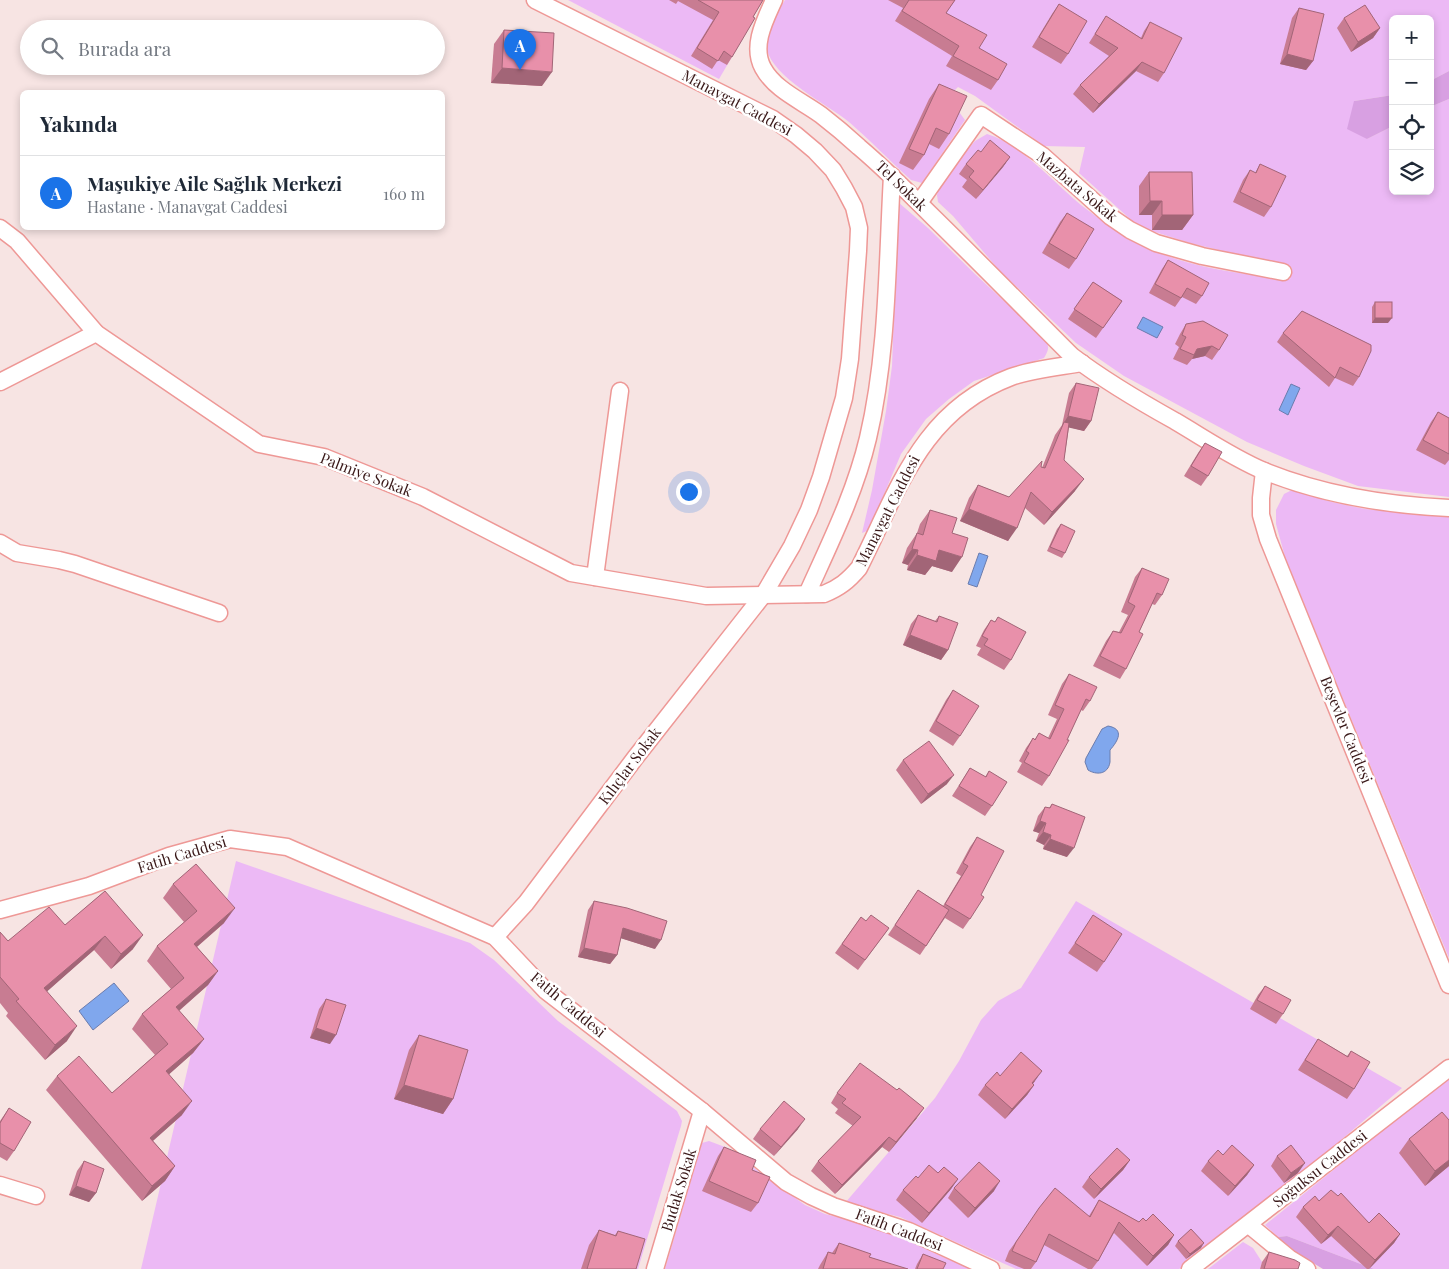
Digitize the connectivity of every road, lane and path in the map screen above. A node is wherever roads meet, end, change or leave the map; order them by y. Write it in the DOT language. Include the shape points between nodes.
graph roads {
  1 [pos="535,0"];
  2 [pos="774,0"];
  3 [pos="892,176"];
  4 [pos="918,203"];
  5 [pos="0,228"];
  6 [pos="1283,272"];
  7 [pos="96,333"];
  8 [pos="1082,363"];
  9 [pos="0,382"];
  10 [pos="620,391"];
  11 [pos="1264,470"];
  12 [pos="1449,508"];
  13 [pos="0,543"];
  14 [pos="595,577"];
  15 [pos="764,594"];
  16 [pos="807,594"];
  17 [pos="219,613"];
  18 [pos="0,910"];
  19 [pos="495,937"];
  20 [pos="1449,985"];
  21 [pos="1449,1068"];
  22 [pos="702,1111"];
  23 [pos="0,1184"];
  24 [pos="36,1196"];
  25 [pos="1249,1225"];
  26 [pos="655,1269"];
  27 [pos="991,1269"];
  28 [pos="1190,1269"];
  29 [pos="1306,1269"];
  1 -- 15 [label="street, Manavgat Caddesi" via="773,119 815,151 833,170 854,207 859,228 858,260 844,398 809,510"];
  2 -- 3 [label="street, Tel Sokak" via="758,46 762,67 768,76 821,115"];
  3 -- 4 [label="street, Tel Sokak"];
  3 -- 16 [label="street" via="884,334 868,440 849,502"];
  4 -- 6 [label="street, Mazbata Sokak" via="981,115 1043,156 1130,230 1156,243 1202,256"];
  4 -- 8 [label="street, Tel Sokak"];
  5 -- 7 [label="street, Palmiye Sokak" via="17,241"];
  7 -- 9 [label="street"];
  7 -- 14 [label="street, Palmiye Sokak" via="259,444 324,457 423,497 571,573"];
  8 -- 11 [label="street" via="1157,411 1237,458"];
  8 -- 16 [label="street, Manavgat Caddesi" via="1011,377 979,392 960,406 920,449 859,568 836,589 824,594"];
  10 -- 14 [label="street"];
  11 -- 12 [label="street" via="1295,482 1380,502"];
  11 -- 20 [label="street, Beşevler Caddesi" via="1260,498 1268,539"];
  13 -- 17 [label="street" via="17,553 75,564"];
  14 -- 15 [label="street, Palmiye Sokak" via="706,596"];
  15 -- 16 [label="street, Manavgat Caddesi"];
  15 -- 19 [label="street, Kılıçlar Sokak" via="634,758 526,903"];
  18 -- 19 [label="street, Fatih Caddesi" via="89,886 170,856 230,839 287,847"];
  19 -- 22 [label="street, Fatih Caddesi" via="546,991"];
  21 -- 25 [label="street, Soğuksu Caddesi"];
  22 -- 26 [label="street, Budak Sokak"];
  22 -- 27 [label="street, Fatih Caddesi" via="786,1182 811,1196 909,1231"];
  23 -- 24 [label="street"];
  25 -- 28 [label="street, Soğuksu Caddesi"];
  25 -- 29 [label="street"];
}
